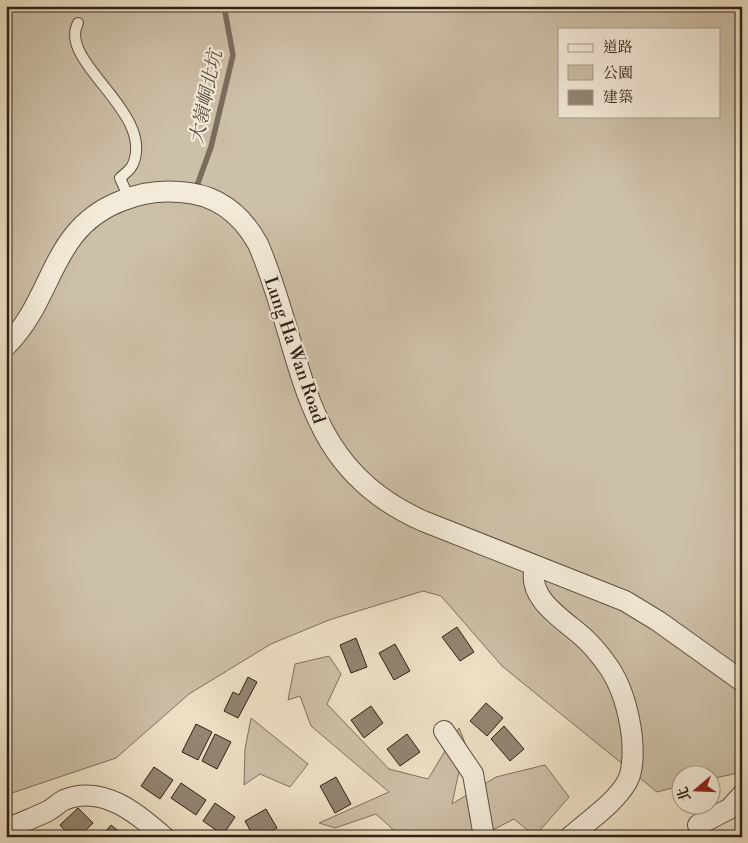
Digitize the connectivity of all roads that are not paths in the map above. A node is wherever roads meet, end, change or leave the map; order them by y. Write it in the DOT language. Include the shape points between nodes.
graph roads {
  1 [pos="78,23"];
  2 [pos="128,198"];
  3 [pos="6,346"];
  4 [pos="535,566"];
  5 [pos="742,680"];
  6 [pos="444,731"];
  7 [pos="742,795"];
  8 [pos="16,825"];
  9 [pos="698,825"];
  10 [pos="164,837"];
  11 [pos="484,837"];
  12 [pos="570,837"];
  1 -- 2 [label="lane" via="74,38 77,48 122,108 133,132 136,147 134,164 120,178"];
  2 -- 3 [label="street, Lung Ha Wan Road" via="92,216 75,231 23,326"];
  2 -- 4 [label="street, Lung Ha Wan Road" via="156,192 184,192 213,199 235,213 248,226 263,256 317,418 334,450 351,472 376,495 409,515"];
  4 -- 5 [label="street, Lung Ha Wan Road" via="637,608"];
  4 -- 12 [label="street" via="534,585 540,598 585,639 609,667 620,691 630,728 632,756 628,779 612,801"];
  6 -- 11 [label="street" via="473,774"];
  7 -- 9 [label="street" via="729,809"];
  8 -- 10 [label="street" via="64,800 85,795 109,798"];
}
